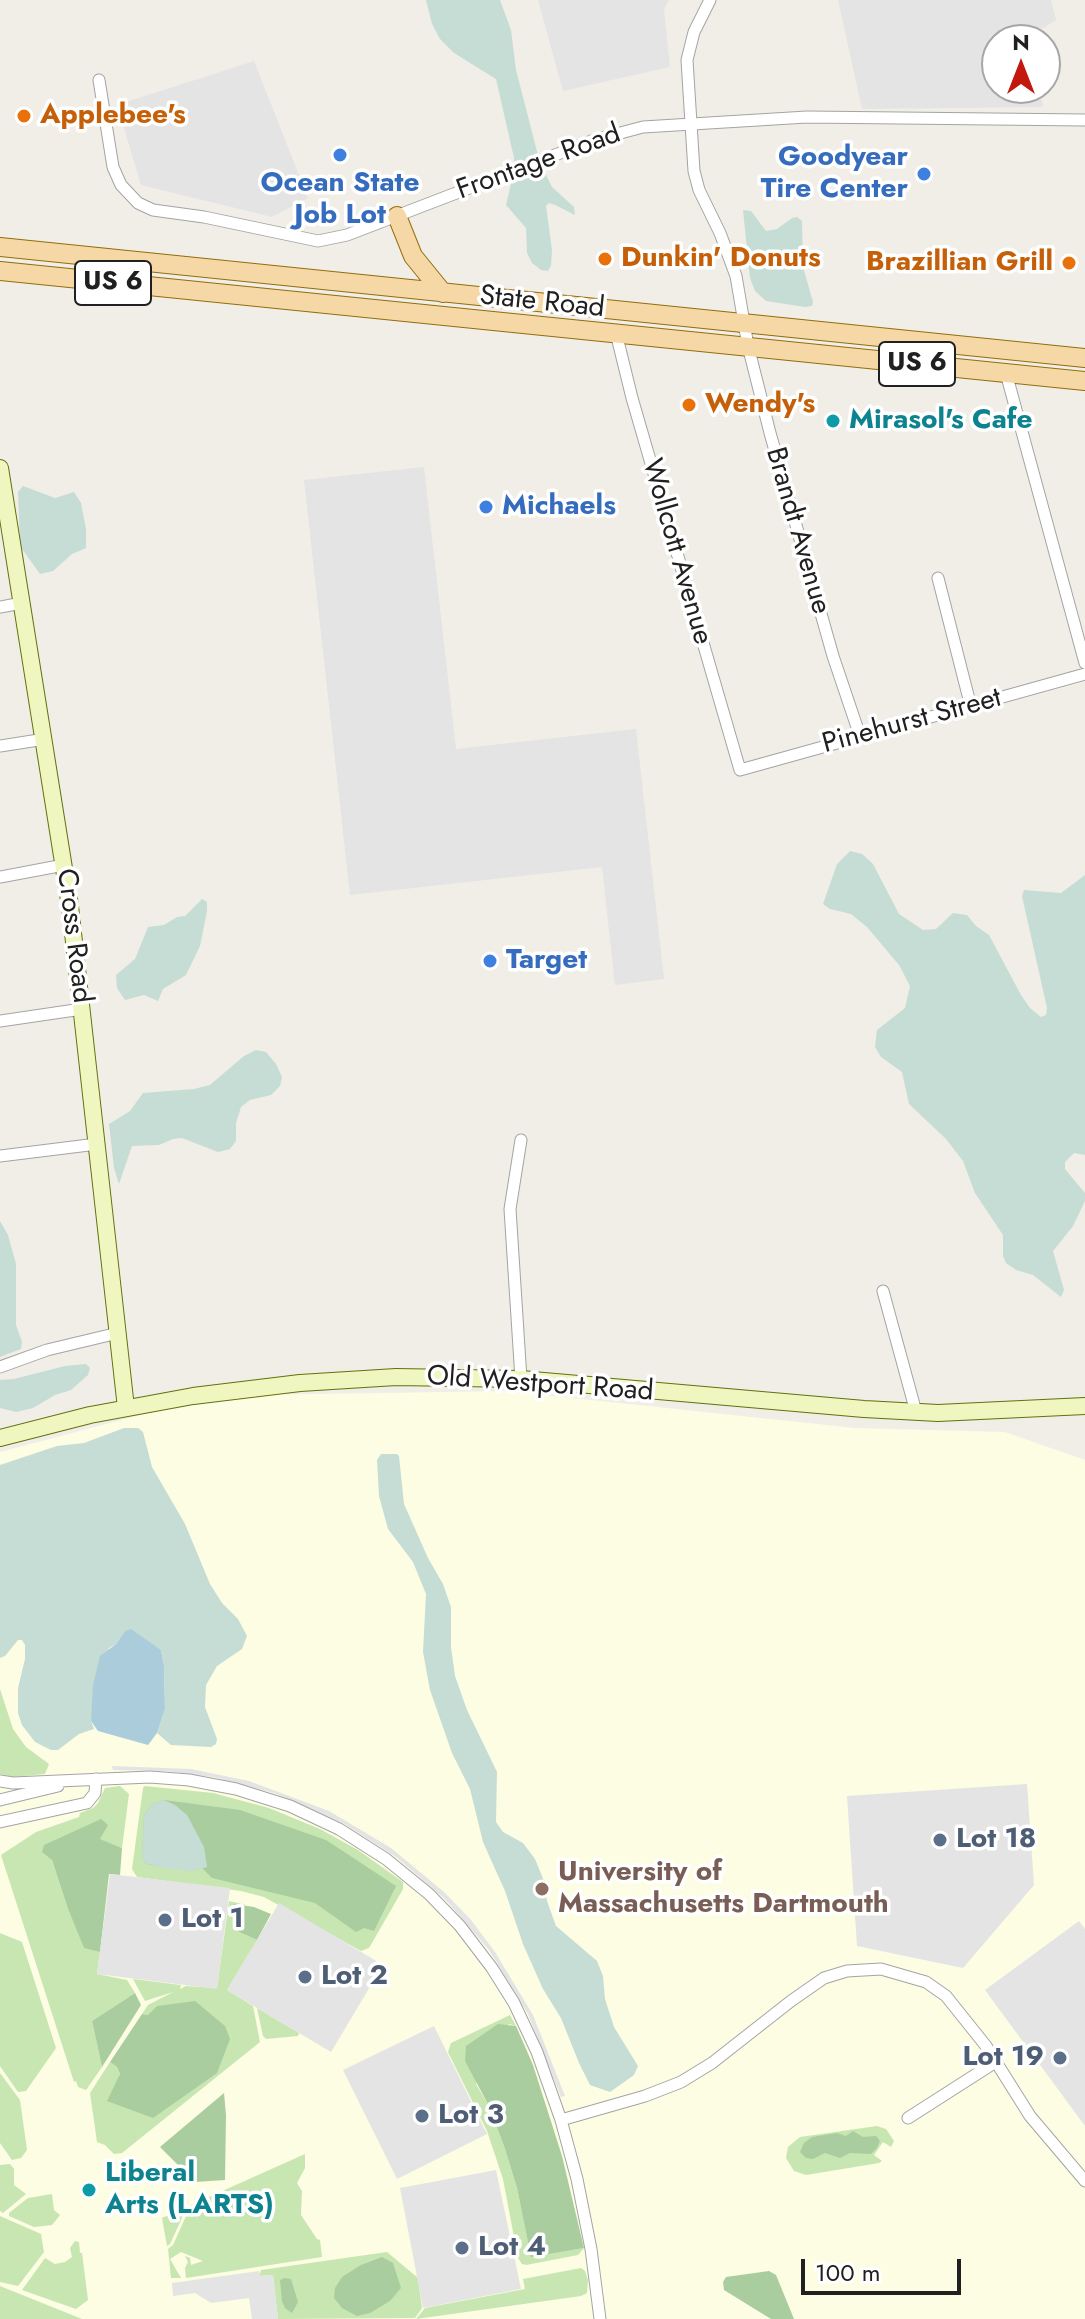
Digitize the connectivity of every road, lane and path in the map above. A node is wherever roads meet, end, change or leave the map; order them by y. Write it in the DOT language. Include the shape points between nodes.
graph roads {
  1 [pos="710,0"];
  2 [pos="99,80"];
  3 [pos="1085,120"];
  4 [pos="690,123"];
  5 [pos="397,216"];
  6 [pos="0,247"];
  7 [pos="0,271"];
  8 [pos="443,293"];
  9 [pos="745,323"];
  10 [pos="616,333"];
  11 [pos="748,346"];
  12 [pos="1085,358"];
  13 [pos="1006,373"];
  14 [pos="1085,381"];
  15 [pos="0,468"];
  16 [pos="938,578"];
  17 [pos="22,603"];
  18 [pos="0,607"];
  19 [pos="1085,663"];
  20 [pos="1085,674"];
  21 [pos="971,707"];
  22 [pos="860,736"];
  23 [pos="45,739"];
  24 [pos="0,746"];
  25 [pos="740,770"];
  26 [pos="64,865"];
  27 [pos="0,877"];
  28 [pos="82,1009"];
  29 [pos="0,1021"];
  30 [pos="521,1140"];
  31 [pos="97,1144"];
  32 [pos="0,1156"];
  33 [pos="883,1291"];
  34 [pos="118,1333"];
  35 [pos="0,1367"];
  36 [pos="521,1379"];
  37 [pos="1085,1406"];
  38 [pos="126,1408"];
  39 [pos="916,1412"];
  40 [pos="0,1438"];
  41 [pos="96,1779"];
  42 [pos="0,1781"];
  43 [pos="0,1800"];
  44 [pos="0,1822"];
  45 [pos="997,2061"];
  46 [pos="908,2118"];
  47 [pos="561,2120"];
  48 [pos="1085,2181"];
  49 [pos="600,2319"];
  1 -- 4 [label="street, Brandt Avenue" via="688,52"];
  2 -- 5 [label="street, Frontage Road" via="113,167 126,192 145,207 318,241"];
  3 -- 4 [label="street, Frontage Road" via="823,117"];
  4 -- 5 [label="street, Frontage Road" via="643,127 594,140"];
  4 -- 9 [label="street, Brandt Avenue" via="696,180 732,263"];
  5 -- 8 [label="main road" via="413,256"];
  6 -- 8 [label="main road, State Road / US 6"];
  7 -- 10 [label="main road, State Road / US 6"];
  8 -- 9 [label="main road, State Road / US 6"];
  9 -- 11 [label="street, Brandt Avenue"];
  9 -- 12 [label="main road, State Road / US 6"];
  10 -- 11 [label="main road, State Road / US 6"];
  10 -- 25 [label="street, Wollcott Avenue"];
  11 -- 13 [label="main road, State Road / US 6"];
  11 -- 22 [label="street, Brandt Avenue" via="793,521"];
  13 -- 14 [label="main road, State Road / US 6"];
  13 -- 19 [label="street"];
  15 -- 17 [label="main road, Cross Road"];
  16 -- 21 [label="street"];
  17 -- 18 [label="street"];
  17 -- 23 [label="main road, Cross Road"];
  20 -- 21 [label="street, Pinehurst Street"];
  21 -- 22 [label="street, Pinehurst Street"];
  22 -- 25 [label="street, Pinehurst Street"];
  23 -- 24 [label="street"];
  23 -- 26 [label="main road, Cross Road"];
  26 -- 27 [label="street"];
  26 -- 28 [label="main road, Cross Road"];
  28 -- 29 [label="street"];
  28 -- 31 [label="main road, Cross Road"];
  30 -- 36 [label="street" via="510,1209"];
  31 -- 32 [label="street"];
  31 -- 34 [label="main road, Cross Road"];
  33 -- 39 [label="street"];
  34 -- 35 [label="street"];
  34 -- 38 [label="main road, Cross Road"];
  36 -- 38 [label="main road, Old Westport Road" via="326,1381"];
  36 -- 39 [label="main road, Old Westport Road"];
  37 -- 39 [label="main road, Old Westport Road"];
  38 -- 40 [label="main road, Old Westport Road"];
  41 -- 42 [label="street"];
  41 -- 43 [label="street"];
  41 -- 44 [label="street" via="87,1803"];
  41 -- 47 [label="street" via="164,1778 250,1793 314,1817 386,1859 448,1914 492,1968 528,2032"];
  45 -- 46 [label="street"];
  45 -- 47 [label="street" via="960,2011 926,1982 892,1971 847,1971 811,1986 681,2082"];
  45 -- 48 [label="street" via="1030,2116"];
  47 -- 49 [label="street" via="588,2230"];
}
